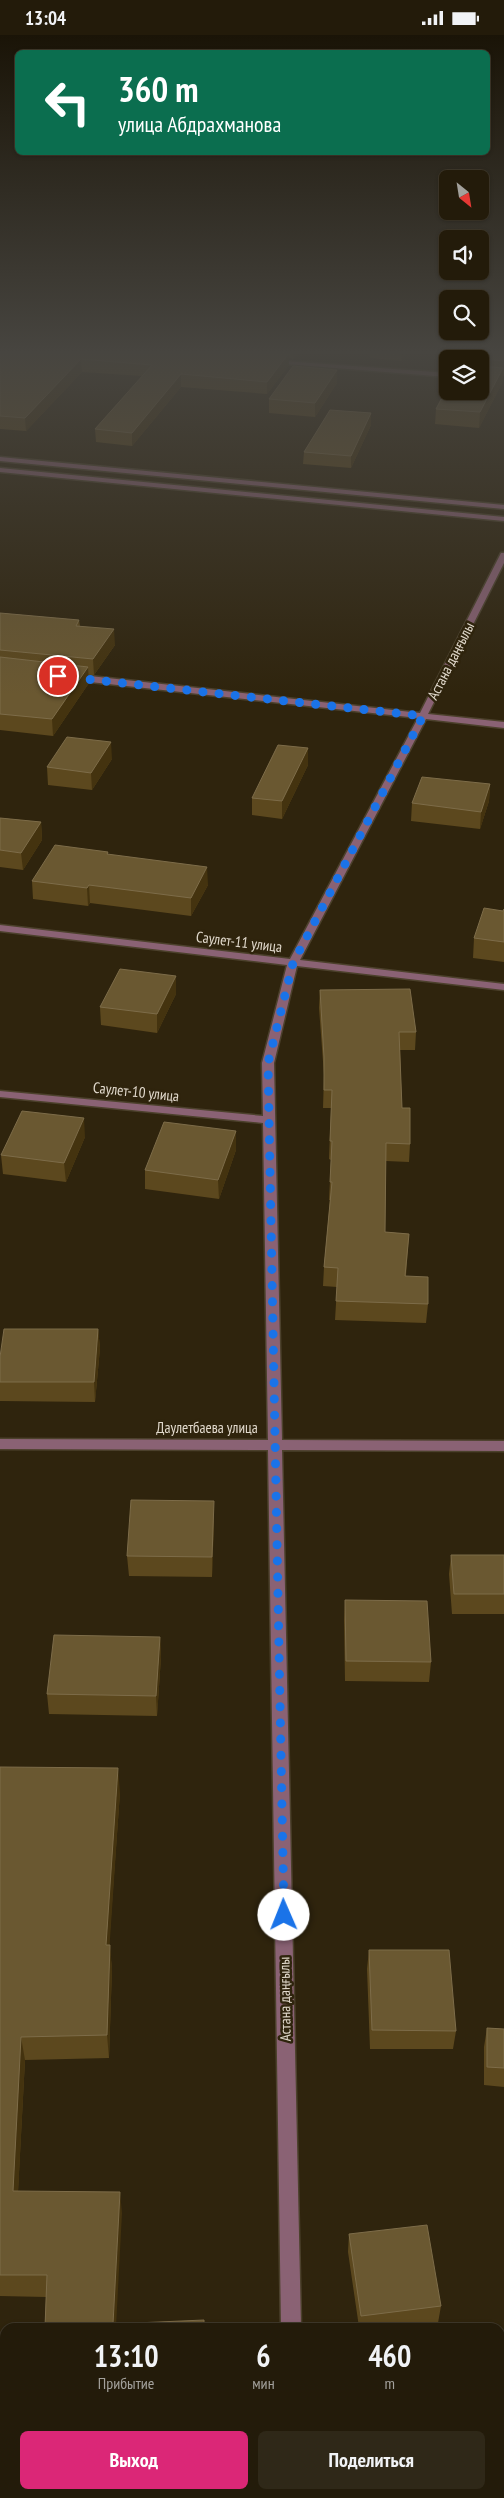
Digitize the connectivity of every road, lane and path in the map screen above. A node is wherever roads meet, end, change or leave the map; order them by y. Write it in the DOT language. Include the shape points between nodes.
graph roads {
  1 [pos="62,465"];
  2 [pos="0,470"];
  3 [pos="504,507"];
  4 [pos="504,519"];
  5 [pos="504,555"];
  6 [pos="59,676"];
  7 [pos="423,716"];
  8 [pos="504,725"];
  9 [pos="0,928"];
  10 [pos="293,963"];
  11 [pos="504,987"];
  12 [pos="0,1093"];
  13 [pos="269,1120"];
  14 [pos="0,1444"];
  15 [pos="275,1444"];
  16 [pos="504,1446"];
  17 [pos="291,2323"];
  1 -- 3 [label="street"];
  2 -- 4 [label="street"];
  5 -- 7 [label="street, Астана даңғылы"];
  6 -- 7 [label="street"];
  7 -- 8 [label="street"];
  7 -- 10 [label="street, Астана даңғылы"];
  9 -- 10 [label="street, Саулет-11 улица"];
  10 -- 11 [label="street, Саулет-11 улица"];
  10 -- 13 [label="street, Астана даңғылы" via="268,1063"];
  12 -- 13 [label="street, Саулет-10 улица"];
  13 -- 15 [label="street, Астана даңғылы"];
  14 -- 15 [label="street, Даулетбаева улица"];
  15 -- 16 [label="street, Даулетбаева улица"];
  15 -- 17 [label="street, Астана даңғылы"];
}
